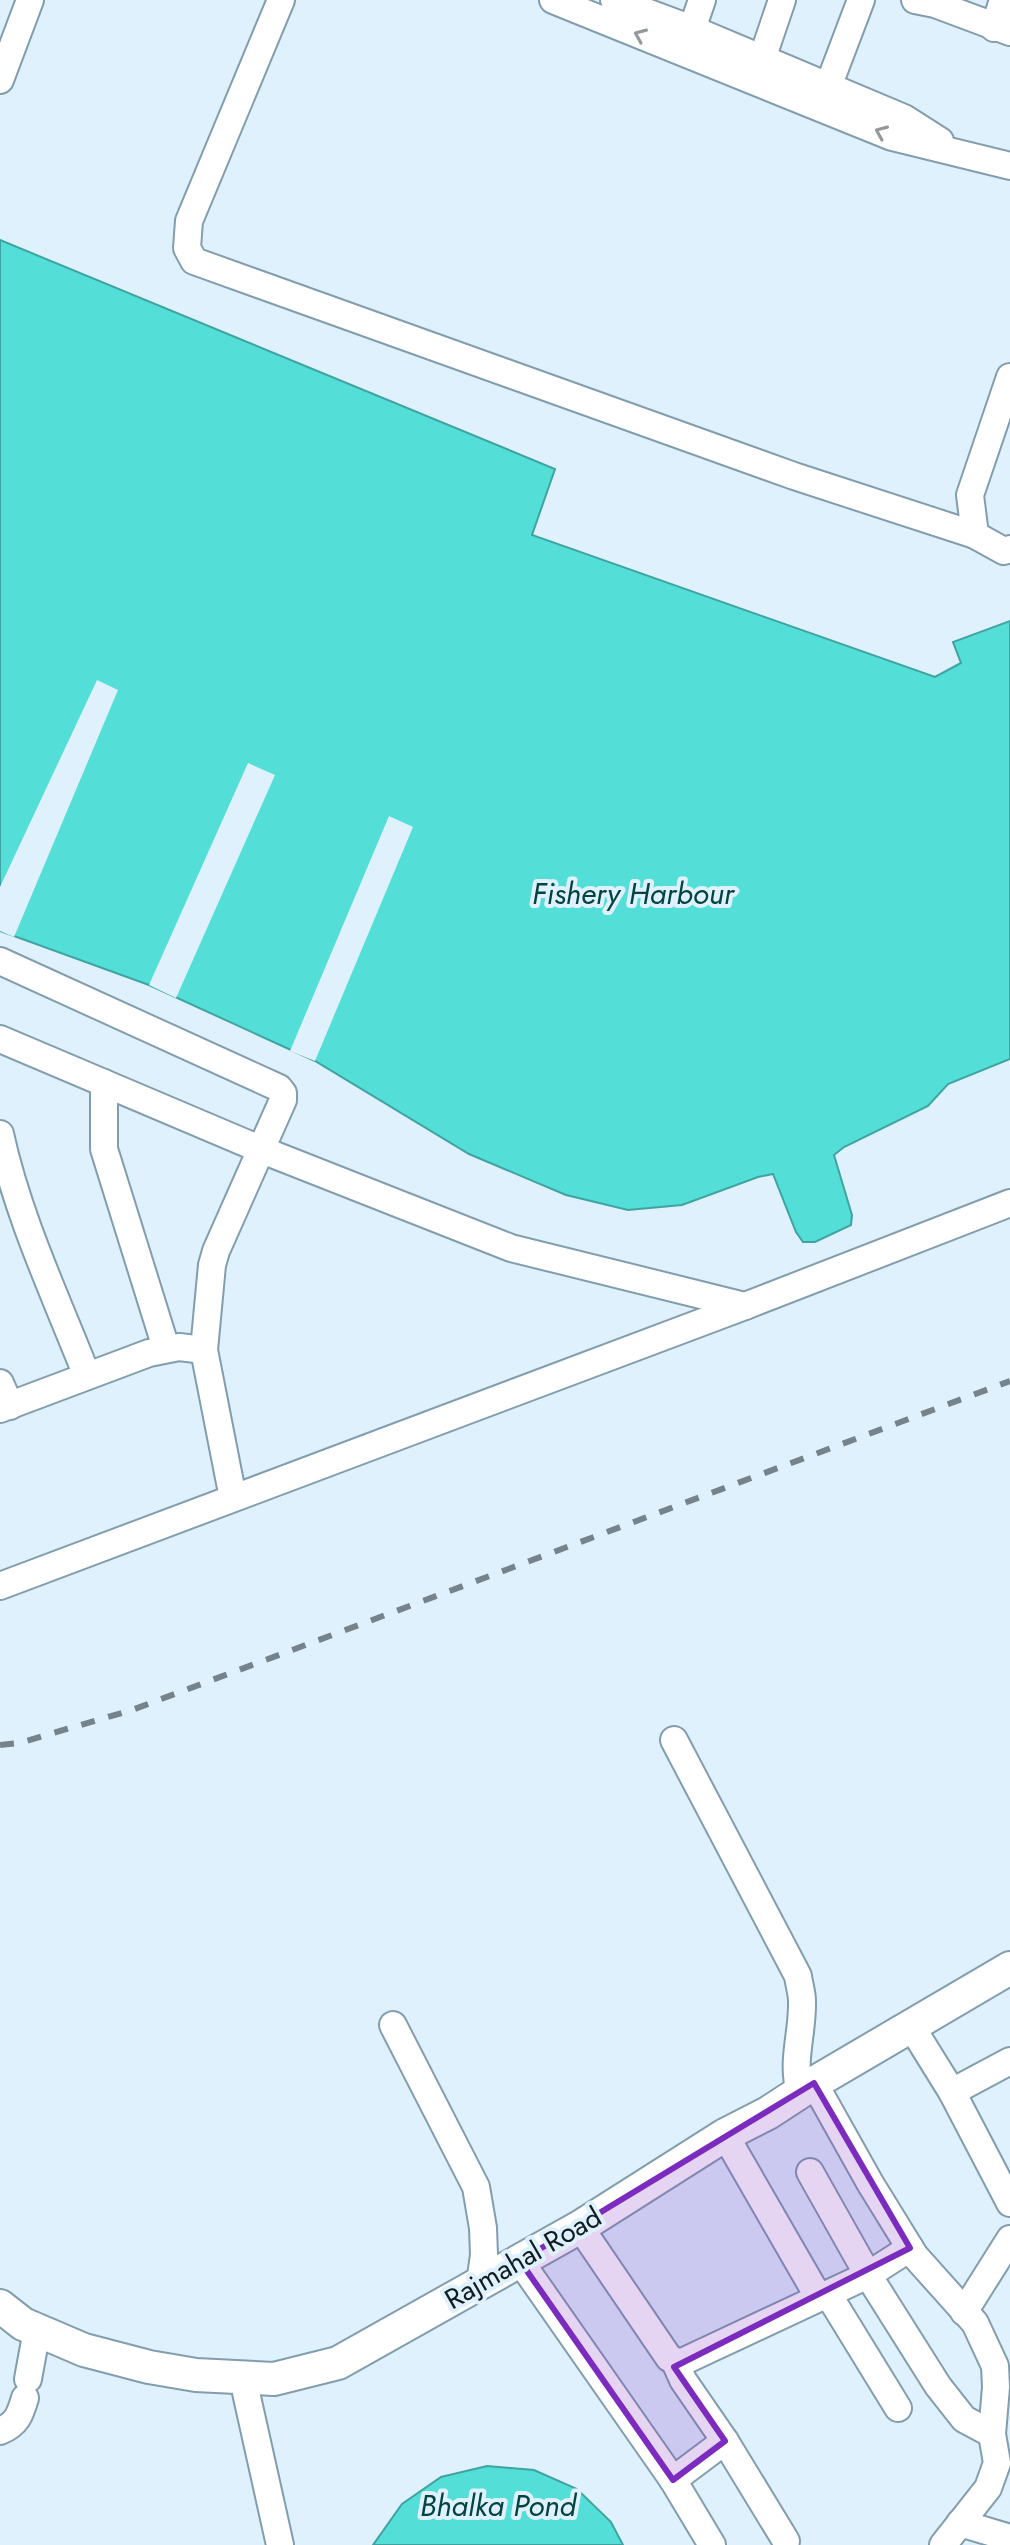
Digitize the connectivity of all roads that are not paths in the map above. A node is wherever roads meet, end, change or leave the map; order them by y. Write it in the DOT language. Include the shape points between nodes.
graph roads {
  1 [pos="30,0"];
  2 [pos="281,0"];
  3 [pos="553,0"];
  4 [pos="702,0"];
  5 [pos="782,0"];
  6 [pos="861,0"];
  7 [pos="1003,0"];
  8 [pos="618,1"];
  9 [pos="929,1"];
  10 [pos="692,29"];
  11 [pos="1002,30"];
  12 [pos="762,59"];
  13 [pos="0,80"];
  14 [pos="828,87"];
  15 [pos="956,151"];
  16 [pos="1010,166"];
  17 [pos="1010,377"];
  18 [pos="975,535"];
  19 [pos="1010,549"];
  20 [pos="0,961"];
  21 [pos="0,1041"];
  22 [pos="104,1083"];
  23 [pos="0,1134"];
  24 [pos="262,1150"];
  25 [pos="1010,1203"];
  26 [pos="12,1214"];
  27 [pos="745,1306"];
  28 [pos="166,1348"];
  29 [pos="204,1350"];
  30 [pos="87,1376"];
  31 [pos="3,1399"];
  32 [pos="233,1498"];
  33 [pos="0,1586"];
  34 [pos="674,1740"];
  35 [pos="1010,1968"];
  36 [pos="393,2025"];
  37 [pos="911,2026"];
  38 [pos="1010,2061"];
  39 [pos="807,2087"];
  40 [pos="952,2092"];
  41 [pos="725,2135"];
  42 [pos="810,2172"];
  43 [pos="1010,2203"];
  44 [pos="580,2227"];
  45 [pos="1010,2239"];
  46 [pos="910,2248"];
  47 [pos="520,2261"];
  48 [pos="868,2275"];
  49 [pos="480,2283"];
  50 [pos="824,2296"];
  51 [pos="0,2306"];
  52 [pos="964,2312"];
  53 [pos="37,2330"];
  54 [pos="675,2362"];
  55 [pos="243,2379"];
  56 [pos="898,2408"];
  57 [pos="0,2431"];
  58 [pos="992,2434"];
  59 [pos="725,2441"];
  60 [pos="673,2480"];
  61 [pos="960,2523"];
  62 [pos="1010,2538"];
  63 [pos="786,2541"];
  64 [pos="280,2545"];
  65 [pos="712,2545"];
  66 [pos="943,2545"];
  1 -- 13 [label="street"];
  2 -- 18 [label="street" via="189,221 187,248 194,261 779,471"];
  15 -- 3 [label="street, one-way" via="892,137"];
  4 -- 10 [label="street"];
  5 -- 12 [label="street"];
  6 -- 14 [label="street"];
  7 -- 11 [label="street"];
  8 -- 10 [label="street"];
  9 -- 11 [label="street"];
  10 -- 12 [label="street"];
  12 -- 14 [label="street"];
  14 -- 15 [label="street" via="904,118"];
  15 -- 16 [label="street"];
  17 -- 18 [label="street" via="970,495"];
  18 -- 19 [label="street" via="1004,551"];
  20 -- 24 [label="street" via="279,1088 283,1100"];
  21 -- 22 [label="street"];
  22 -- 24 [label="street"];
  22 -- 28 [label="street" via="104,1149"];
  23 -- 26 [label="street"];
  24 -- 27 [label="street" via="511,1248"];
  24 -- 29 [label="street" via="216,1251"];
  25 -- 27 [label="street"];
  26 -- 30 [label="street"];
  27 -- 32 [label="street"];
  28 -- 29 [label="street"];
  28 -- 30 [label="street"];
  29 -- 32 [label="street"];
  30 -- 31 [label="street"];
  32 -- 33 [label="street"];
  34 -- 39 [label="street" via="798,1976 802,2000 796,2078"];
  35 -- 37 [label="main road, Rajmahal Road"];
  36 -- 49 [label="street" via="476,2187 483,2228"];
  37 -- 39 [label="main road, Rajmahal Road"];
  37 -- 40 [label="street"];
  38 -- 40 [label="street"];
  39 -- 41 [label="main road, Rajmahal Road"];
  39 -- 46 [label="street"];
  40 -- 43 [label="street"];
  41 -- 44 [label="main road, Rajmahal Road"];
  41 -- 50 [label="street"];
  42 -- 48 [label="street"];
  44 -- 47 [label="main road, Rajmahal Road"];
  44 -- 54 [label="street"];
  45 -- 52 [label="street"];
  46 -- 48 [label="street"];
  46 -- 52 [label="street"];
  47 -- 49 [label="main road, Rajmahal Road"];
  47 -- 60 [label="street"];
  48 -- 50 [label="street"];
  48 -- 58 [label="street" via="938,2386 964,2419"];
  49 -- 55 [label="main road, Rajmahal Road" via="338,2363 274,2379"];
  50 -- 54 [label="street" via="689,2361"];
  50 -- 56 [label="street"];
  51 -- 53 [label="main road, Rajmahal Road"];
  52 -- 58 [label="street" via="975,2323 995,2366"];
  53 -- 55 [label="main road, Rajmahal Road" via="84,2350 149,2367"];
  53 -- 57 [label="street" via="20,2416"];
  54 -- 59 [label="street"];
  55 -- 64 [label="street"];
  58 -- 61 [label="street" via="997,2463 993,2475"];
  59 -- 60 [label="street"];
  59 -- 63 [label="street"];
  60 -- 65 [label="street"];
  61 -- 62 [label="street"];
  61 -- 66 [label="street"];
}
